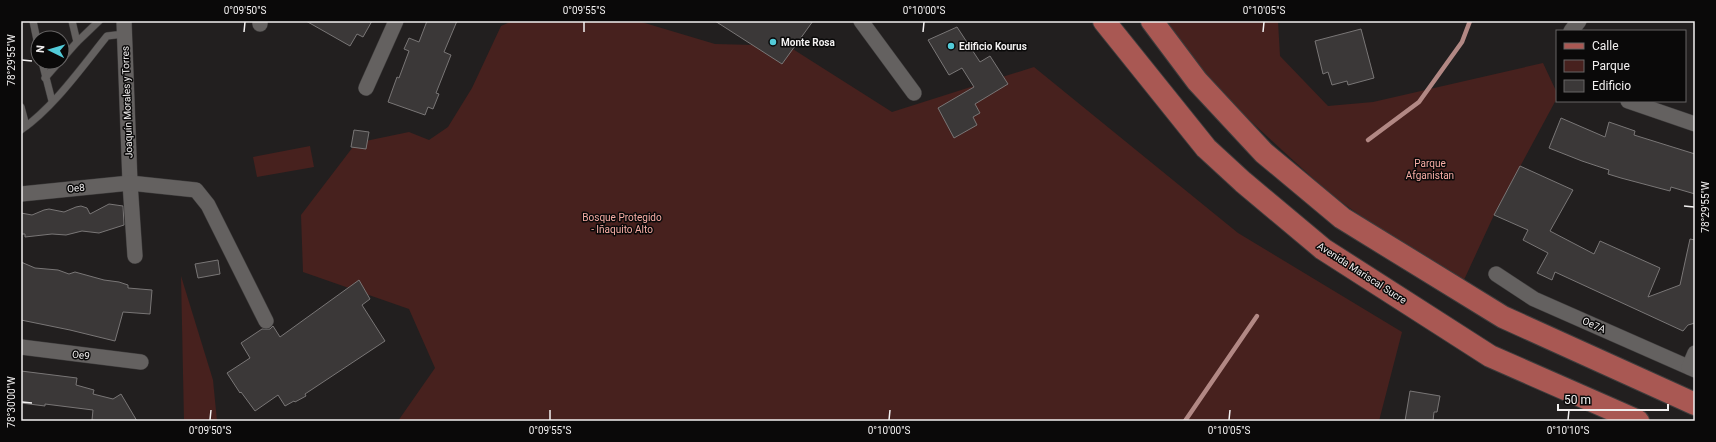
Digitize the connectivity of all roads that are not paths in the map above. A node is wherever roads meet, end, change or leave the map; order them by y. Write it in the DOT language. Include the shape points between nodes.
graph roads {
  1 [pos="72,21"];
  2 [pos="99,21"];
  3 [pos="396,21"];
  4 [pos="861,21"];
  5 [pos="1104,21"];
  6 [pos="1152,21"];
  7 [pos="1579,21"];
  8 [pos="124,28"];
  9 [pos="1572,30"];
  10 [pos="77,42"];
  11 [pos="70,50"];
  12 [pos="44,70"];
  13 [pos="52,70"];
  14 [pos="45,78"];
  15 [pos="366,88"];
  16 [pos="914,93"];
  17 [pos="52,101"];
  18 [pos="1631,102"];
  19 [pos="21,107"];
  20 [pos="1695,124"];
  21 [pos="24,128"];
  22 [pos="130,183"];
  23 [pos="21,194"];
  24 [pos="135,256"];
  25 [pos="1496,274"];
  26 [pos="266,321"];
  27 [pos="21,347"];
  28 [pos="1695,353"];
  29 [pos="141,362"];
  30 [pos="1692,369"];
  31 [pos="1695,404"];
  32 [pos="1638,421"];
  1 -- 10 [label="lane"];
  2 -- 10 [label="lane"];
  3 -- 15 [label="street"];
  4 -- 16 [label="street"];
  5 -- 32 [label="main road, Avenida Mariscal Sucre" via="1206,148 1323,249 1490,356"];
  6 -- 31 [label="main road" via="1197,81 1264,153 1342,218 1503,317"];
  7 -- 9 [label="street"];
  8 -- 17 [label="lane" via="107,36"];
  8 -- 22 [label="street, Joaquín Morales y Torres"];
  10 -- 11 [label="lane"];
  12 -- 14 [label="lane"];
  13 -- 14 [label="lane"];
  14 -- 17 [label="lane"];
  17 -- 21 [label="lane"];
  18 -- 20 [label="street"];
  19 -- 21 [label="lane"];
  22 -- 23 [label="street, Oe8"];
  22 -- 24 [label="street, Joaquín Morales y Torres"];
  22 -- 26 [label="street, Oe8" via="196,190 201,194"];
  25 -- 30 [label="street, Oe7A" via="1534,299"];
  27 -- 29 [label="street, Oe9"];
  28 -- 30 [label="street"];
}
